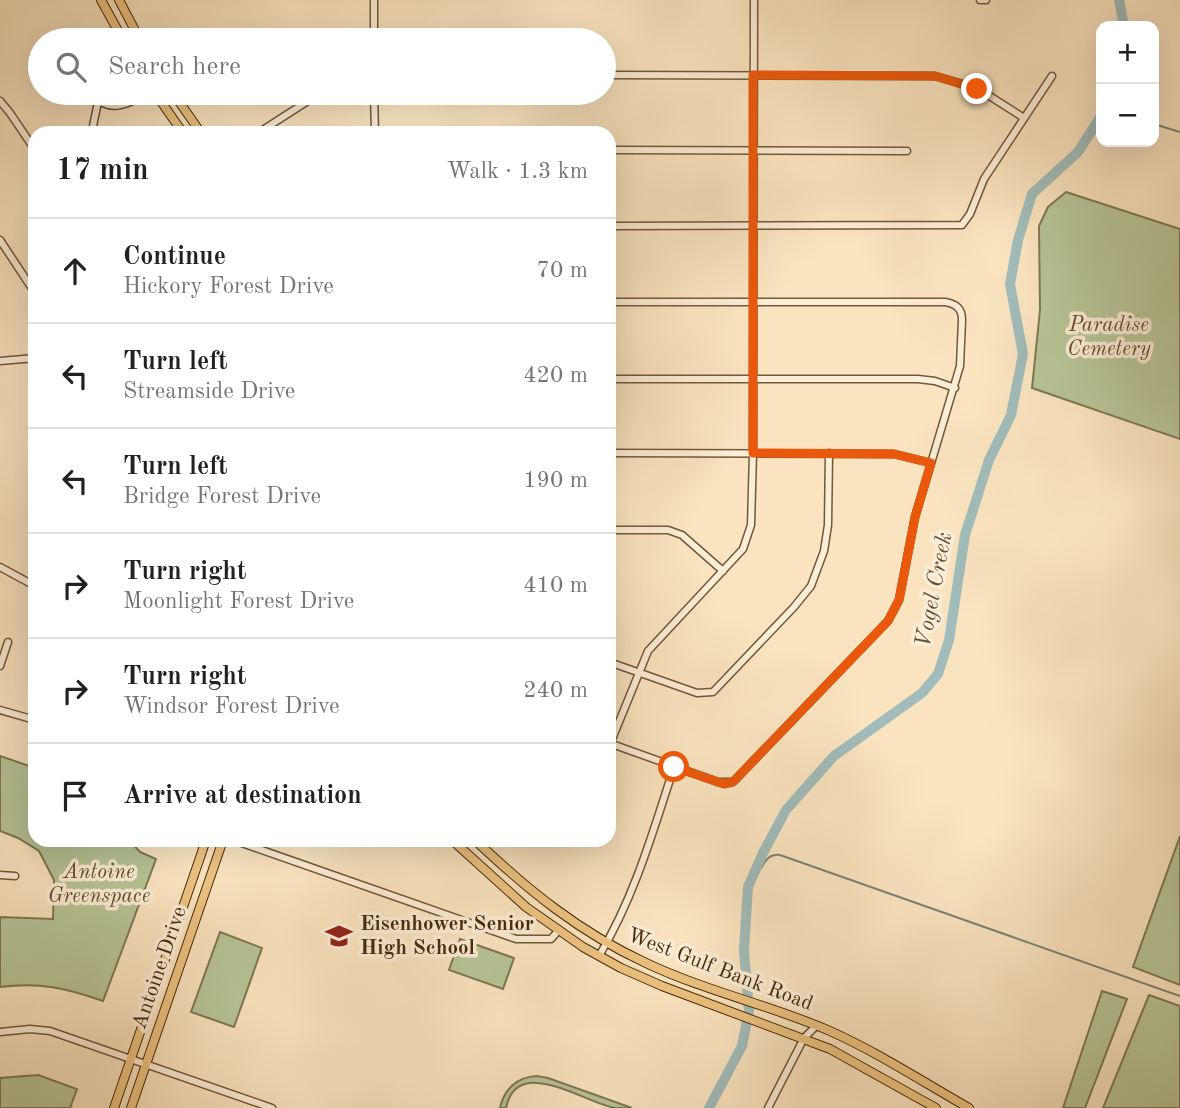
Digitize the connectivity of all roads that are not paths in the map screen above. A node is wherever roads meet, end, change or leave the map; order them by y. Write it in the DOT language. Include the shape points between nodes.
graph roads {
  1 [pos="101,0"];
  2 [pos="374,0"];
  3 [pos="754,0"];
  4 [pos="980,0"];
  5 [pos="986,0"];
  6 [pos="120,3"];
  7 [pos="107,11"];
  8 [pos="116,28"];
  9 [pos="134,28"];
  10 [pos="374,28"];
  11 [pos="616,75"];
  12 [pos="753,75"];
  13 [pos="1052,76"];
  14 [pos="0,102"];
  15 [pos="98,105"];
  16 [pos="163,105"];
  17 [pos="181,105"];
  18 [pos="302,105"];
  19 [pos="374,105"];
  20 [pos="1024,118"];
  21 [pos="93,126"];
  22 [pos="178,126"];
  23 [pos="196,126"];
  24 [pos="269,126"];
  25 [pos="374,126"];
  26 [pos="28,140"];
  27 [pos="616,150"];
  28 [pos="753,150"];
  29 [pos="907,151"];
  30 [pos="616,226"];
  31 [pos="753,227"];
  32 [pos="0,240"];
  33 [pos="28,282"];
  34 [pos="616,302"];
  35 [pos="753,302"];
  36 [pos="28,359"];
  37 [pos="0,361"];
  38 [pos="616,379"];
  39 [pos="753,379"];
  40 [pos="954,388"];
  41 [pos="616,453"];
  42 [pos="753,453"];
  43 [pos="830,453"];
  44 [pos="931,463"];
  45 [pos="616,530"];
  46 [pos="0,567"];
  47 [pos="723,571"];
  48 [pos="28,582"];
  49 [pos="8,642"];
  50 [pos="616,664"];
  51 [pos="0,666"];
  52 [pos="638,672"];
  53 [pos="0,710"];
  54 [pos="28,718"];
  55 [pos="616,728"];
  56 [pos="616,745"];
  57 [pos="674,767"];
  58 [pos="204,847"];
  59 [pos="221,847"];
  60 [pos="253,847"];
  61 [pos="460,847"];
  62 [pos="483,847"];
  63 [pos="0,875"];
  64 [pos="15,876"];
  65 [pos="527,888"];
  66 [pos="516,898"];
  67 [pos="558,930"];
  68 [pos="607,943"];
  69 [pos="599,956"];
  70 [pos="164,966"];
  71 [pos="178,971"];
  72 [pos="713,989"];
  73 [pos="707,1004"];
  74 [pos="148,1009"];
  75 [pos="163,1015"];
  76 [pos="816,1026"];
  77 [pos="0,1032"];
  78 [pos="804,1038"];
  79 [pos="131,1059"];
  80 [pos="146,1064"];
  81 [pos="931,1087"];
  82 [pos="923,1101"];
  83 [pos="114,1108"];
  84 [pos="131,1108"];
  85 [pos="272,1108"];
  86 [pos="768,1108"];
  87 [pos="936,1108"];
  88 [pos="969,1108"];
  1 -- 7 [label="main road"];
  2 -- 10 [label="street"];
  3 -- 12 [label="street"];
  4 -- 5 [label="street"];
  6 -- 7 [label="main road"];
  6 -- 9 [label="main road"];
  7 -- 8 [label="main road"];
  11 -- 12 [label="street"];
  12 -- 20 [label="street" via="935,76 977,89"];
  12 -- 28 [label="street"];
  13 -- 20 [label="street"];
  14 -- 26 [label="street"];
  15 -- 21 [label="street"];
  16 -- 22 [label="main road"];
  17 -- 23 [label="main road"];
  18 -- 24 [label="street"];
  19 -- 25 [label="street"];
  20 -- 31 [label="street" via="984,179 962,225"];
  27 -- 28 [label="street"];
  28 -- 29 [label="street"];
  28 -- 31 [label="street"];
  30 -- 31 [label="street"];
  31 -- 35 [label="street"];
  32 -- 33 [label="street"];
  34 -- 35 [label="street"];
  35 -- 39 [label="street"];
  35 -- 40 [label="street" via="945,302 957,306 962,312 962,356"];
  36 -- 37 [label="street"];
  38 -- 39 [label="street"];
  39 -- 40 [label="street" via="918,379"];
  39 -- 42 [label="street"];
  40 -- 44 [label="street"];
  41 -- 42 [label="street"];
  42 -- 43 [label="street"];
  42 -- 47 [label="street" via="748,538"];
  43 -- 44 [label="street" via="894,454"];
  43 -- 52 [label="street" via="824,551 815,577 794,607 713,692 697,693"];
  44 -- 57 [label="street" via="901,592 882,628 733,782 724,784"];
  45 -- 47 [label="street" via="676,532"];
  46 -- 48 [label="street"];
  47 -- 52 [label="street" via="648,651"];
  49 -- 51 [label="street"];
  50 -- 52 [label="street"];
  52 -- 55 [label="street"];
  53 -- 54 [label="street"];
  56 -- 57 [label="street"];
  57 -- 68 [label="street" via="624,909"];
  58 -- 70 [label="main road, Antoine Drive"];
  59 -- 71 [label="main road, Antoine Drive"];
  60 -- 67 [label="street" via="516,939 551,939"];
  61 -- 66 [label="main road, West Gulf Bank Road"];
  62 -- 65 [label="main road, West Gulf Bank Road"];
  63 -- 64 [label="street"];
  65 -- 66 [label="main road"];
  65 -- 68 [label="main road, West Gulf Bank Road"];
  66 -- 67 [label="main road, West Gulf Bank Road"];
  67 -- 69 [label="main road, West Gulf Bank Road"];
  68 -- 69 [label="street"];
  68 -- 72 [label="main road, West Gulf Bank Road"];
  69 -- 73 [label="main road, West Gulf Bank Road"];
  70 -- 71 [label="main road"];
  70 -- 74 [label="main road, Antoine Drive"];
  71 -- 75 [label="main road, Antoine Drive"];
  72 -- 73 [label="main road"];
  72 -- 76 [label="main road, West Gulf Bank Road"];
  73 -- 78 [label="main road, West Gulf Bank Road"];
  74 -- 75 [label="main road"];
  74 -- 79 [label="main road, Antoine Drive"];
  75 -- 80 [label="main road, Antoine Drive"];
  76 -- 78 [label="street"];
  76 -- 81 [label="main road, West Gulf Bank Road" via="867,1049"];
  77 -- 79 [label="street" via="50,1031"];
  78 -- 82 [label="main road, West Gulf Bank Road"];
  78 -- 86 [label="street"];
  79 -- 80 [label="street"];
  79 -- 83 [label="main road, Antoine Drive"];
  80 -- 84 [label="main road, Antoine Drive"];
  80 -- 85 [label="street"];
  81 -- 82 [label="main road"];
  81 -- 88 [label="main road, West Gulf Bank Road"];
  82 -- 87 [label="main road, West Gulf Bank Road"];
}
